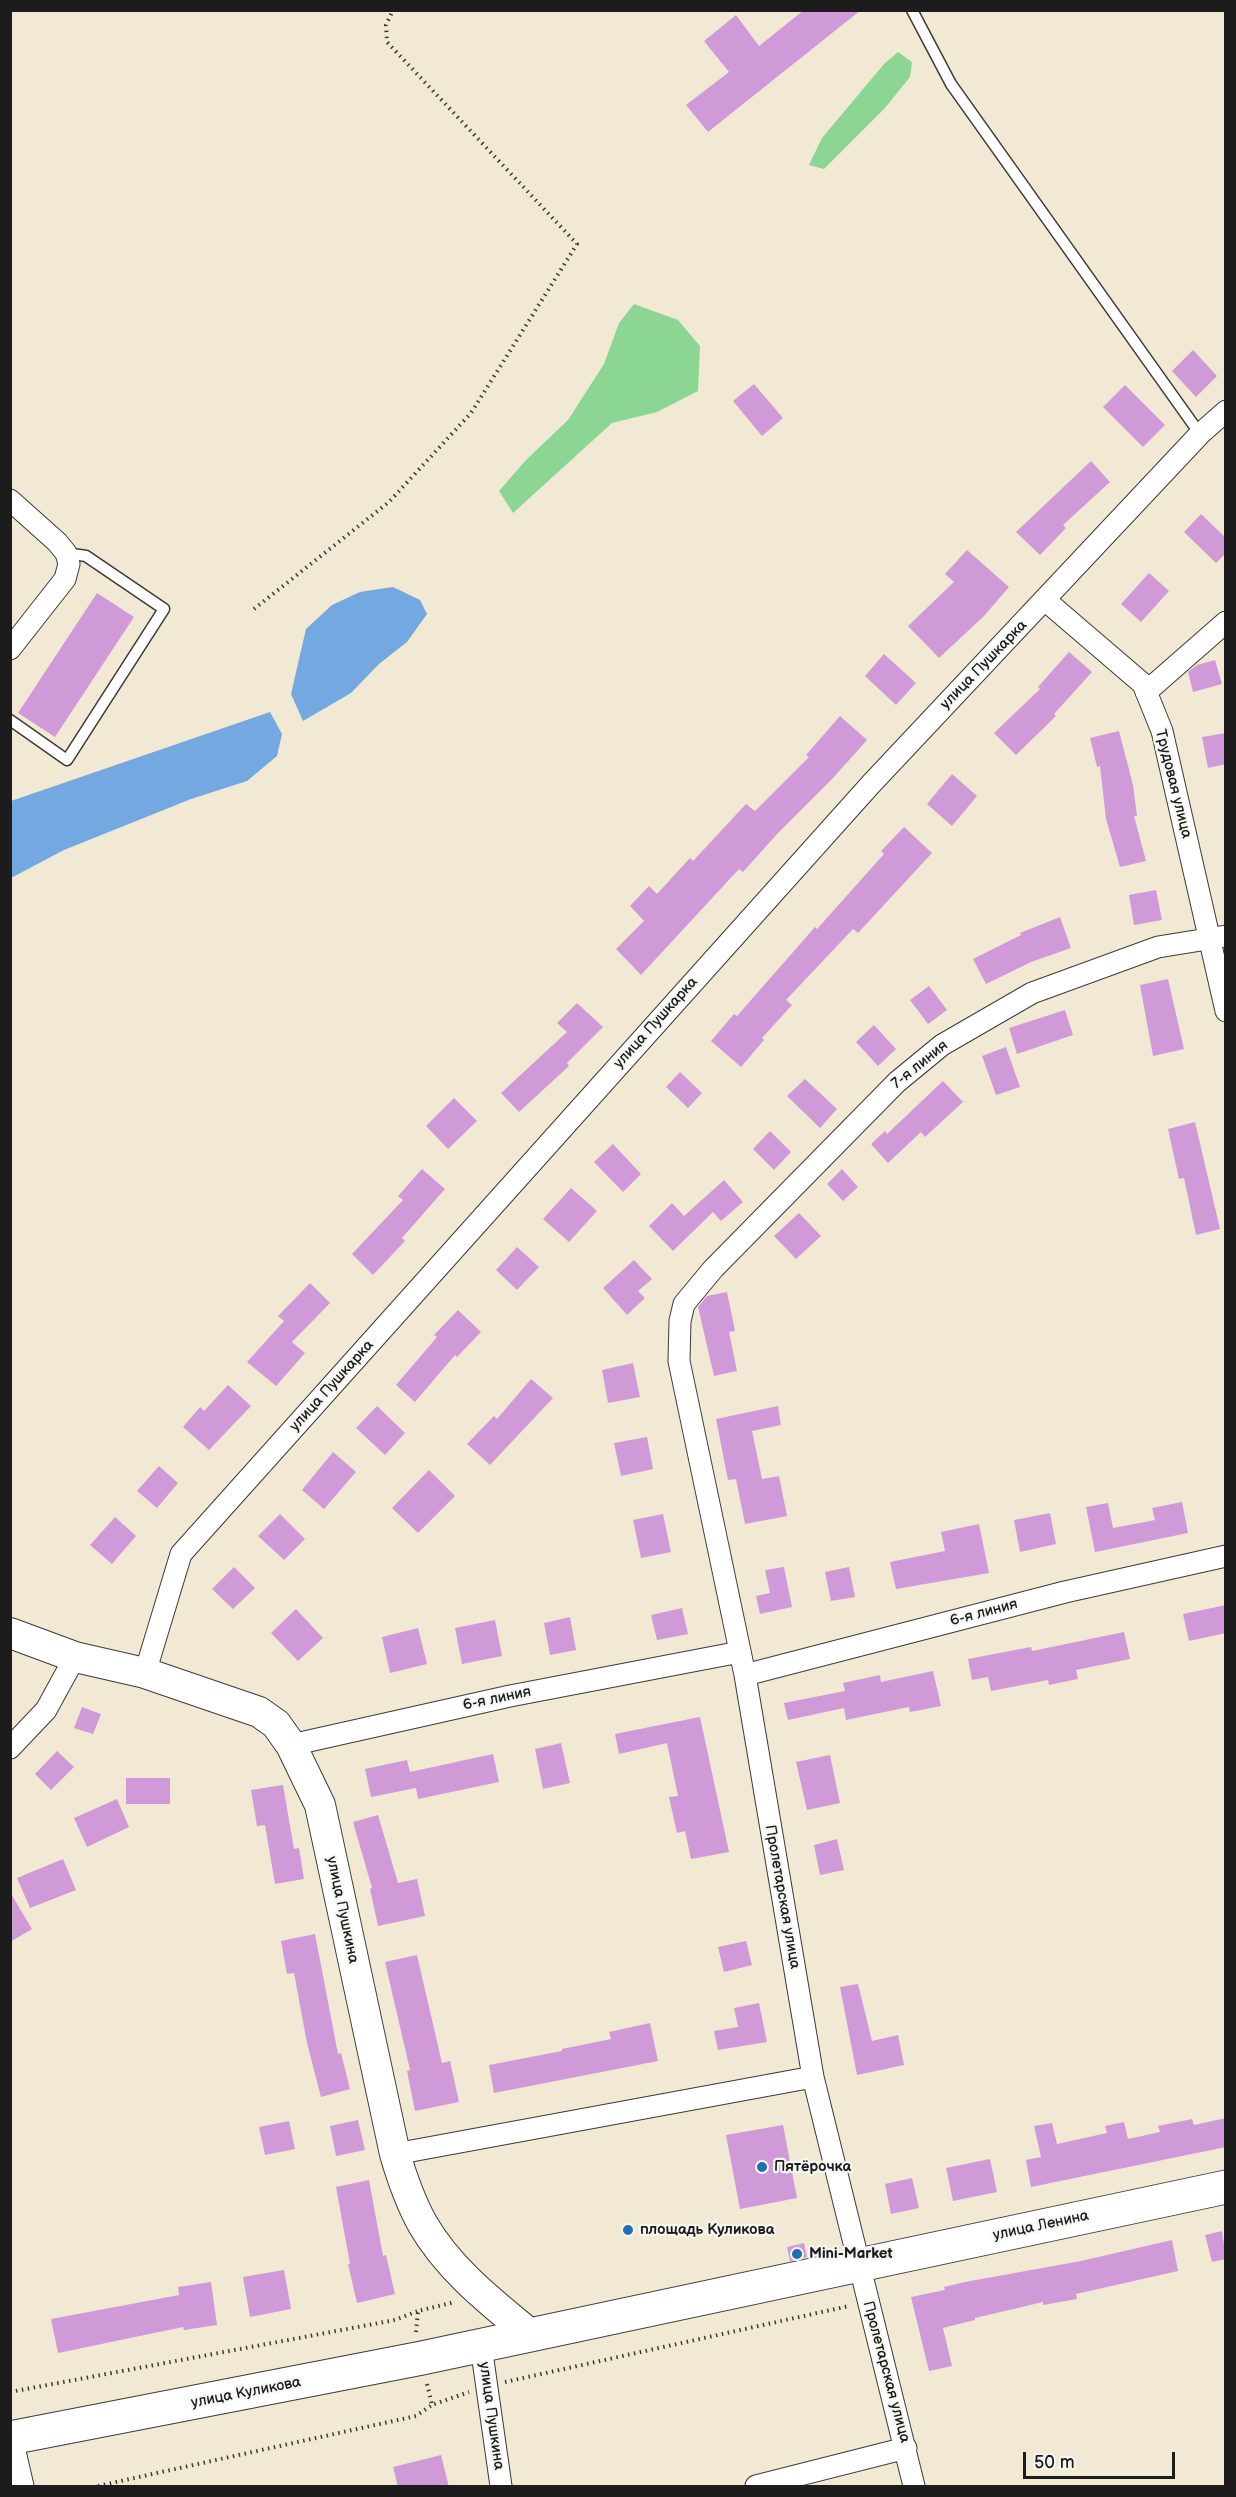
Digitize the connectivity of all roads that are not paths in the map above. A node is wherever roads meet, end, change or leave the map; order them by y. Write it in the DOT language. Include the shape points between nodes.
graph roads {
  1 [pos="912,10"];
  2 [pos="1226,411"];
  3 [pos="1200,434"];
  4 [pos="10,500"];
  5 [pos="66,553"];
  6 [pos="1045,600"];
  7 [pos="1226,622"];
  8 [pos="10,649"];
  9 [pos="1146,692"];
  10 [pos="10,720"];
  11 [pos="1218,937"];
  12 [pos="1226,1011"];
  13 [pos="684,1304"];
  14 [pos="1226,1556"];
  15 [pos="10,1633"];
  16 [pos="740,1652"];
  17 [pos="75,1657"];
  18 [pos="146,1673"];
  19 [pos="745,1675"];
  20 [pos="291,1744"];
  21 [pos="10,1749"];
  22 [pos="813,2077"];
  23 [pos="395,2154"];
  24 [pos="1226,2187"];
  25 [pos="858,2265"];
  26 [pos="531,2335"];
  27 [pos="481,2346"];
  28 [pos="11,2438"];
  29 [pos="906,2448"];
  30 [pos="23,2487"];
  31 [pos="501,2487"];
  32 [pos="756,2487"];
  33 [pos="914,2487"];
  1 -- 3 [label="lane" via="951,84"];
  2 -- 3 [label="street, улица Пушкарка"];
  3 -- 6 [label="street, улица Пушкарка"];
  4 -- 5 [label="street"];
  5 -- 8 [label="street" via="69,564 65,579"];
  5 -- 10 [label="lane" via="86,556 164,609 67,760"];
  6 -- 9 [label="street, Трудовая улица" via="1143,684"];
  6 -- 18 [label="street, улица Пушкарка" via="871,784 182,1554"];
  7 -- 9 [label="street"];
  9 -- 11 [label="street, Трудовая улица" via="1162,730"];
  11 -- 12 [label="street, Трудовая улица"];
  11 -- 13 [label="street, 7-я линия" via="1158,947 1032,993 942,1045 888,1090 713,1269"];
  13 -- 16 [label="street, Пролетарская улица" via="678,1361"];
  14 -- 19 [label="street, 6-я линия" via="1065,1592"];
  15 -- 17 [label="street, улица Пушкина"];
  16 -- 19 [label="street, Пролетарская улица"];
  16 -- 20 [label="street, 6-я линия" via="510,1695"];
  17 -- 18 [label="street, улица Пушкина"];
  17 -- 21 [label="street" via="46,1710"];
  18 -- 20 [label="street, улица Пушкина" via="259,1712 276,1724"];
  19 -- 22 [label="street, Пролетарская улица"];
  20 -- 23 [label="street, улица Пушкина" via="320,1805"];
  22 -- 23 [label="street"];
  22 -- 25 [label="street, Пролетарская улица"];
  23 -- 26 [label="street, улица Пушкина" via="424,2226 482,2295"];
  24 -- 25 [label="main road, улица Ленина"];
  25 -- 26 [label="main road"];
  25 -- 29 [label="street, Пролетарская улица"];
  26 -- 27 [label="main road"];
  27 -- 28 [label="main road, улица Куликова"];
  27 -- 31 [label="street, улица Пушкина"];
  28 -- 30 [label="street"];
  29 -- 32 [label="street"];
  29 -- 33 [label="street, Пролетарская улица"];
}
